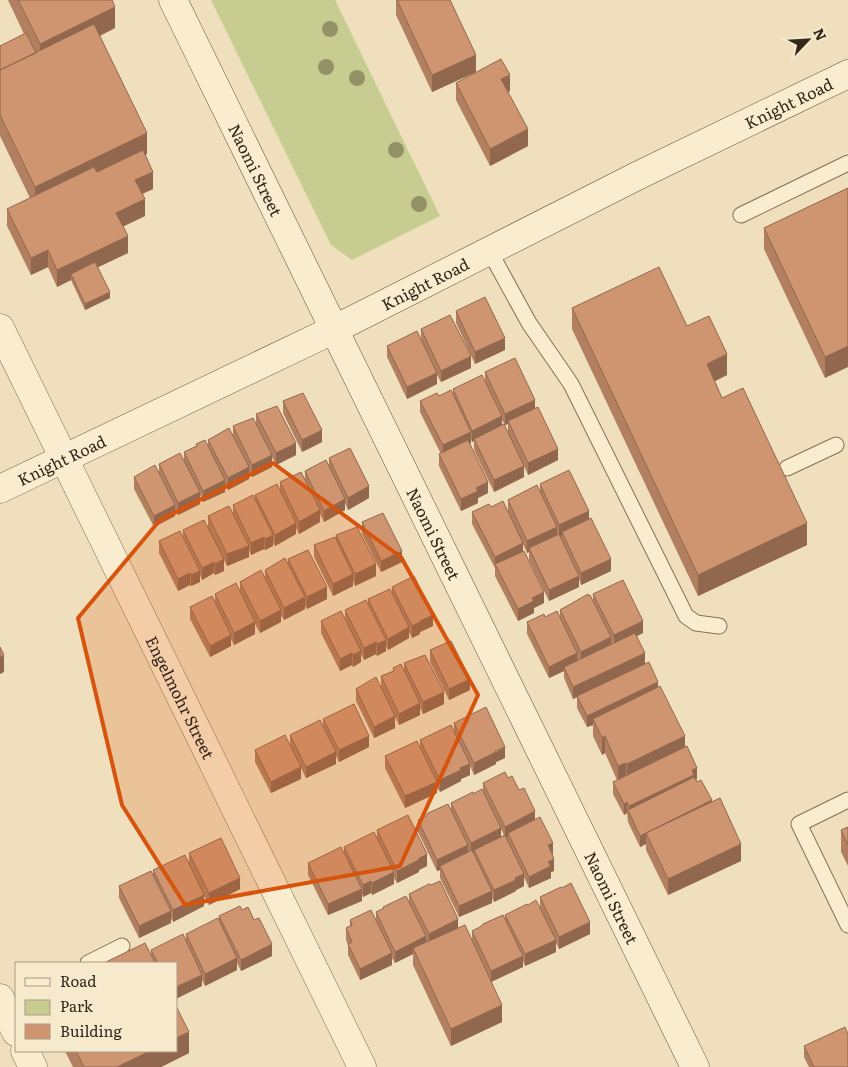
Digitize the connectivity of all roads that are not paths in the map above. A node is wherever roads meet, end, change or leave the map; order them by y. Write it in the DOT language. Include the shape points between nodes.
graph roads {
  1 [pos="173,0"];
  2 [pos="848,74"];
  3 [pos="848,163"];
  4 [pos="741,215"];
  5 [pos="490,252"];
  6 [pos="0,328"];
  7 [pos="334,329"];
  8 [pos="836,445"];
  9 [pos="64,459"];
  10 [pos="787,468"];
  11 [pos="0,489"];
  12 [pos="719,626"];
  13 [pos="848,800"];
  14 [pos="848,925"];
  15 [pos="122,946"];
  16 [pos="90,962"];
  17 [pos="7,1001"];
  18 [pos="15,1029"];
  19 [pos="26,1052"];
  20 [pos="33,1067"];
  21 [pos="362,1067"];
  22 [pos="695,1067"];
  1 -- 7 [label="street, Naomi Street"];
  2 -- 5 [label="street, Knight Road" via="639,175"];
  3 -- 4 [label="lane"];
  5 -- 7 [label="street, Knight Road"];
  5 -- 12 [label="lane" via="529,323 571,384 686,616 696,624"];
  6 -- 9 [label="street, Engelmohr Street"];
  7 -- 9 [label="street, Knight Road"];
  7 -- 22 [label="street, Naomi Street"];
  8 -- 10 [label="lane"];
  9 -- 11 [label="street, Knight Road"];
  9 -- 21 [label="street, Engelmohr Street"];
  13 -- 14 [label="lane" via="799,824"];
  15 -- 16 [label="lane"];
  17 -- 18 [label="street"];
  19 -- 20 [label="street"];
}
